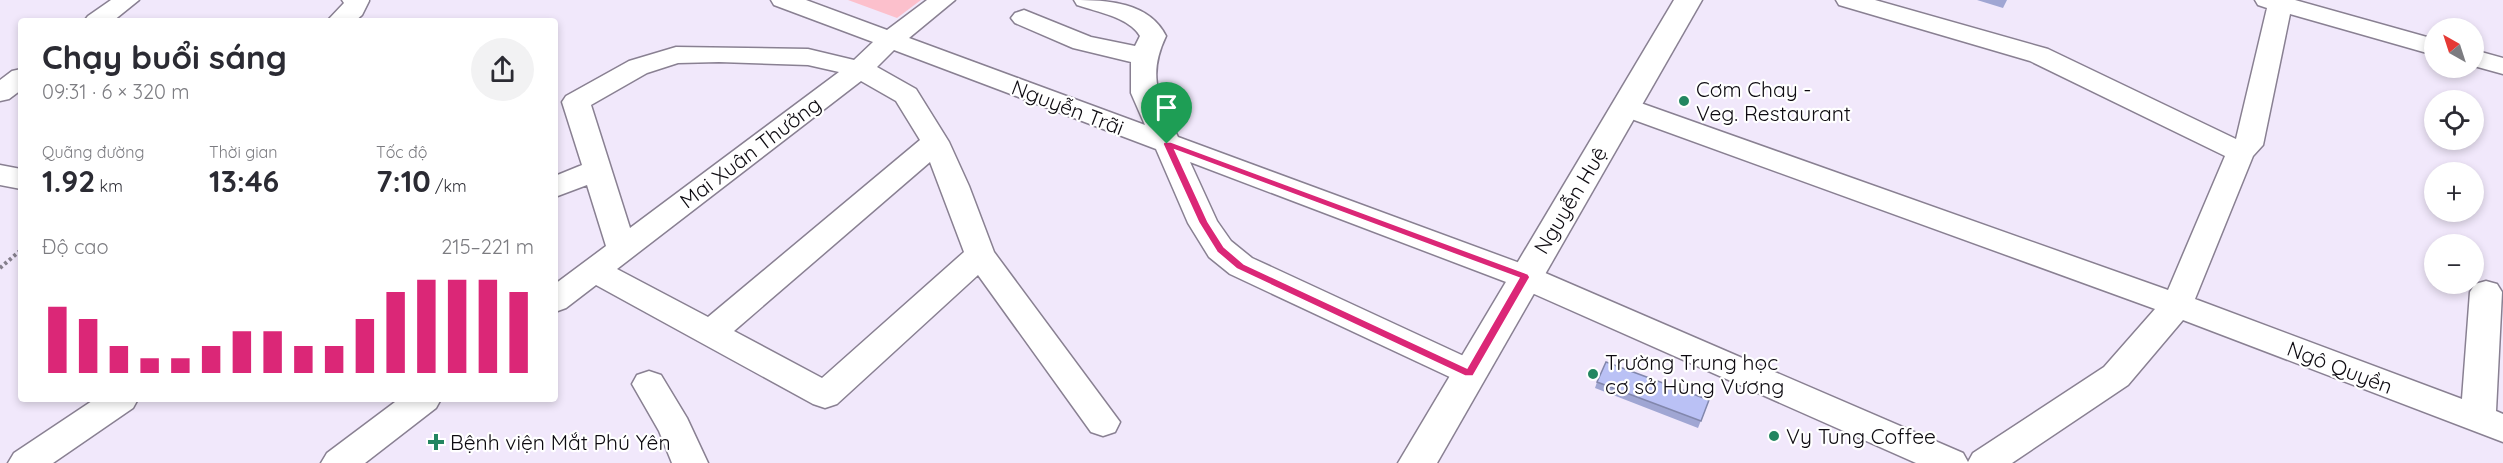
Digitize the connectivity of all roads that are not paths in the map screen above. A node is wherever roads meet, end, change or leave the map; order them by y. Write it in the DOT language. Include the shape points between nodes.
graph roads {
  1 [pos="127,0"];
  2 [pos="354,0"];
  3 [pos="783,0"];
  4 [pos="943,0"];
  5 [pos="1086,0"];
  6 [pos="1688,0"];
  7 [pos="1848,0"];
  8 [pos="2276,1"];
  9 [pos="101,18"];
  10 [pos="344,18"];
  11 [pos="1024,18"];
  12 [pos="890,40"];
  13 [pos="2424,44"];
  14 [pos="1144,55"];
  15 [pos="2484,61"];
  16 [pos="2503,66"];
  17 [pos="860,69"];
  18 [pos="18,80"];
  19 [pos="0,93"];
  20 [pos="1625,107"];
  21 [pos="935,142"];
  22 [pos="1167,144"];
  23 [pos="2241,152"];
  24 [pos="597,170"];
  25 [pos="0,175"];
  26 [pos="18,178"];
  27 [pos="558,186"];
  28 [pos="622,249"];
  29 [pos="980,255"];
  30 [pos="594,270"];
  31 [pos="1525,277"];
  32 [pos="2486,292"];
  33 [pos="558,298"];
  34 [pos="2177,305"];
  35 [pos="710,333"];
  36 [pos="1469,374"];
  37 [pos="649,384"];
  38 [pos="117,402"];
  39 [pos="417,402"];
  40 [pos="1103,422"];
  41 [pos="2490,423"];
  42 [pos="26,463"];
  43 [pos="339,463"];
  44 [pos="690,463"];
  45 [pos="1417,463"];
  46 [pos="1951,463"];
  47 [pos="1984,463"];
  1 -- 9 [label="street"];
  2 -- 10 [label="street" via="357,1 353,10"];
  3 -- 12 [label="street, Nguyễn Trãi"];
  4 -- 12 [label="street, Mai Xuân Thưởng"];
  5 -- 14 [label="street" via="1141,20 1152,29 1154,36"];
  6 -- 20 [label="main road, Nguyễn Huệ"];
  7 -- 23 [label="street" via="2039,55"];
  8 -- 13 [label="street"];
  8 -- 23 [label="street" via="2249,145"];
  11 -- 14 [label="street" via="1085,46"];
  12 -- 17 [label="street, Mai Xuân Thưởng"];
  12 -- 22 [label="street, Nguyễn Trãi"];
  14 -- 22 [label="street" via="1144,93"];
  15 -- 16 [label="street"];
  17 -- 21 [label="street" via="906,95"];
  17 -- 24 [label="street" via="808,57 719,54 676,55 638,67 576,102"];
  17 -- 28 [label="street, Mai Xuân Thưởng"];
  18 -- 19 [label="street"];
  20 -- 31 [label="main road, Nguyễn Huệ"];
  20 -- 34 [label="street, Ngô Quyền"];
  21 -- 29 [label="street"];
  21 -- 35 [label="street"];
  22 -- 31 [label="street, Nguyễn Trãi"];
  22 -- 36 [label="street" via="1203,223 1220,249 1241,266"];
  23 -- 34 [label="street"];
  24 -- 27 [label="street"];
  24 -- 28 [label="street"];
  25 -- 26 [label="street"];
  28 -- 30 [label="street, Mai Xuân Thưởng"];
  29 -- 35 [label="street" via="825,395"];
  29 -- 40 [label="street"];
  30 -- 33 [label="street, Mai Xuân Thưởng"];
  30 -- 35 [label="street"];
  31 -- 36 [label="main road, Nguyễn Huệ"];
  31 -- 46 [label="street, Nguyễn Trãi"];
  32 -- 41 [label="street"];
  34 -- 41 [label="street, Ngô Quyền"];
  34 -- 47 [label="street" via="2116,376"];
  36 -- 45 [label="main road, Nguyễn Huệ"];
  37 -- 44 [label="street"];
  38 -- 42 [label="street"];
  39 -- 43 [label="street"];
}
